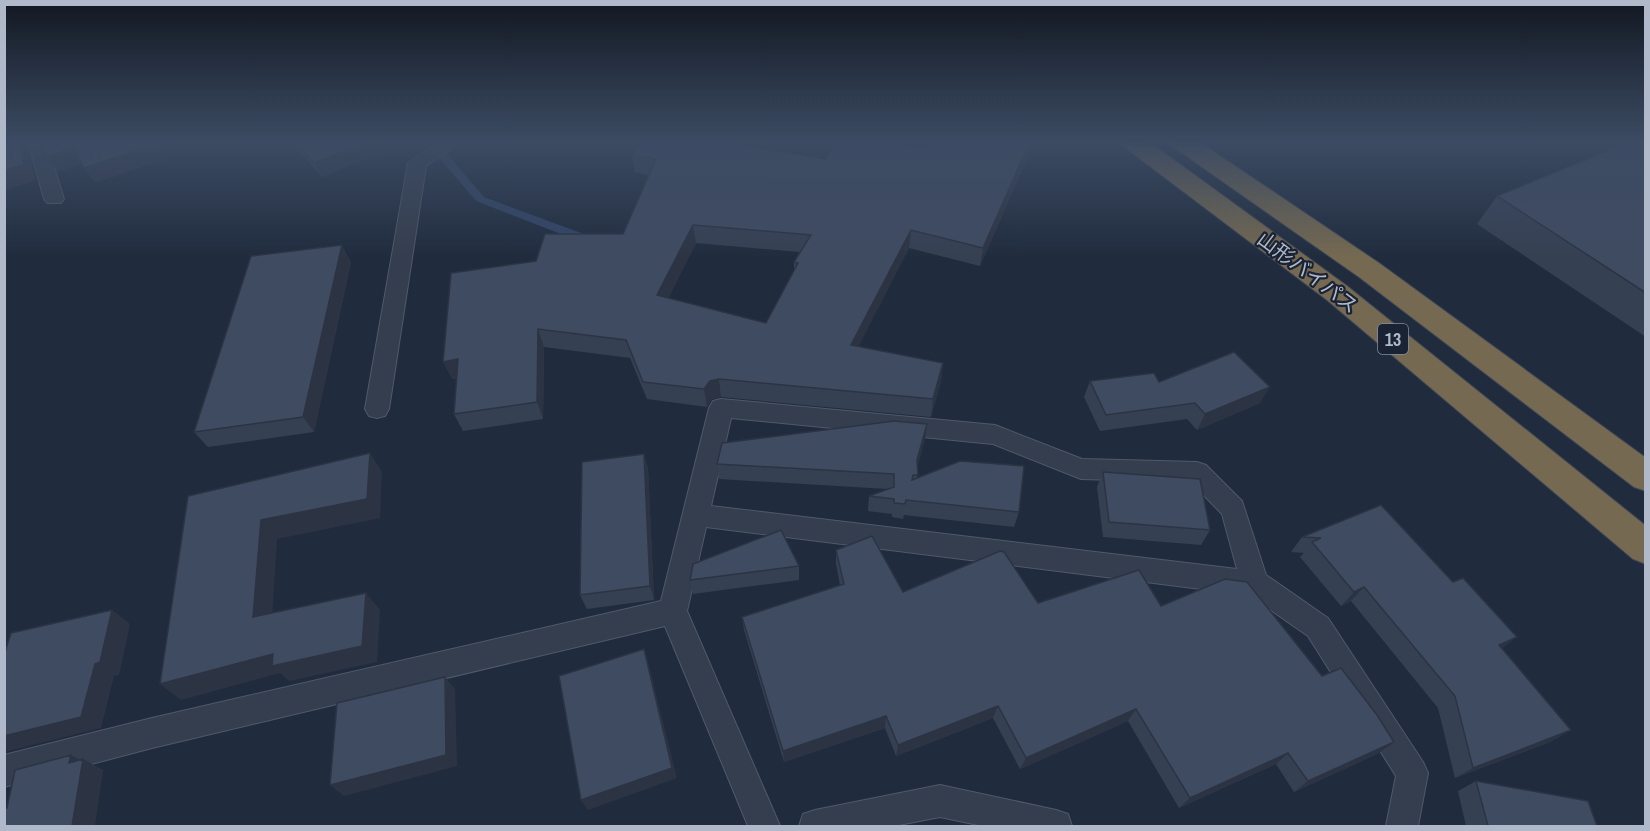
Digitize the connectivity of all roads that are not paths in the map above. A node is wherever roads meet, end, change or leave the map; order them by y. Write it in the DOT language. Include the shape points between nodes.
graph roads {
  1 [pos="48,180"];
  2 [pos="414,180"];
  3 [pos="1184,180"];
  4 [pos="1238,180"];
  5 [pos="54,199"];
  6 [pos="377,409"];
  7 [pos="1646,477"];
  8 [pos="696,515"];
  9 [pos="1646,548"];
  10 [pos="1255,583"];
  11 [pos="673,611"];
  12 [pos="4,771"];
  13 [pos="764,826"];
  14 [pos="815,826"];
  15 [pos="1056,826"];
  16 [pos="1402,826"];
  1 -- 5 [label="lane"];
  2 -- 6 [label="lane"];
  3 -- 9 [label="highway, 山形バイパス / 13" via="1337,293"];
  4 -- 7 [label="highway, 山形バイパス / 13" via="1369,270"];
  8 -- 10 [label="lane"];
  8 -- 10 [label="lane" via="721,408 995,435 1081,469 1197,472 1233,509"];
  8 -- 11 [label="lane"];
  10 -- 16 [label="lane" via="1318,627 1412,773"];
  11 -- 12 [label="lane"];
  11 -- 13 [label="lane"];
  14 -- 15 [label="lane" via="940,801"];
}
